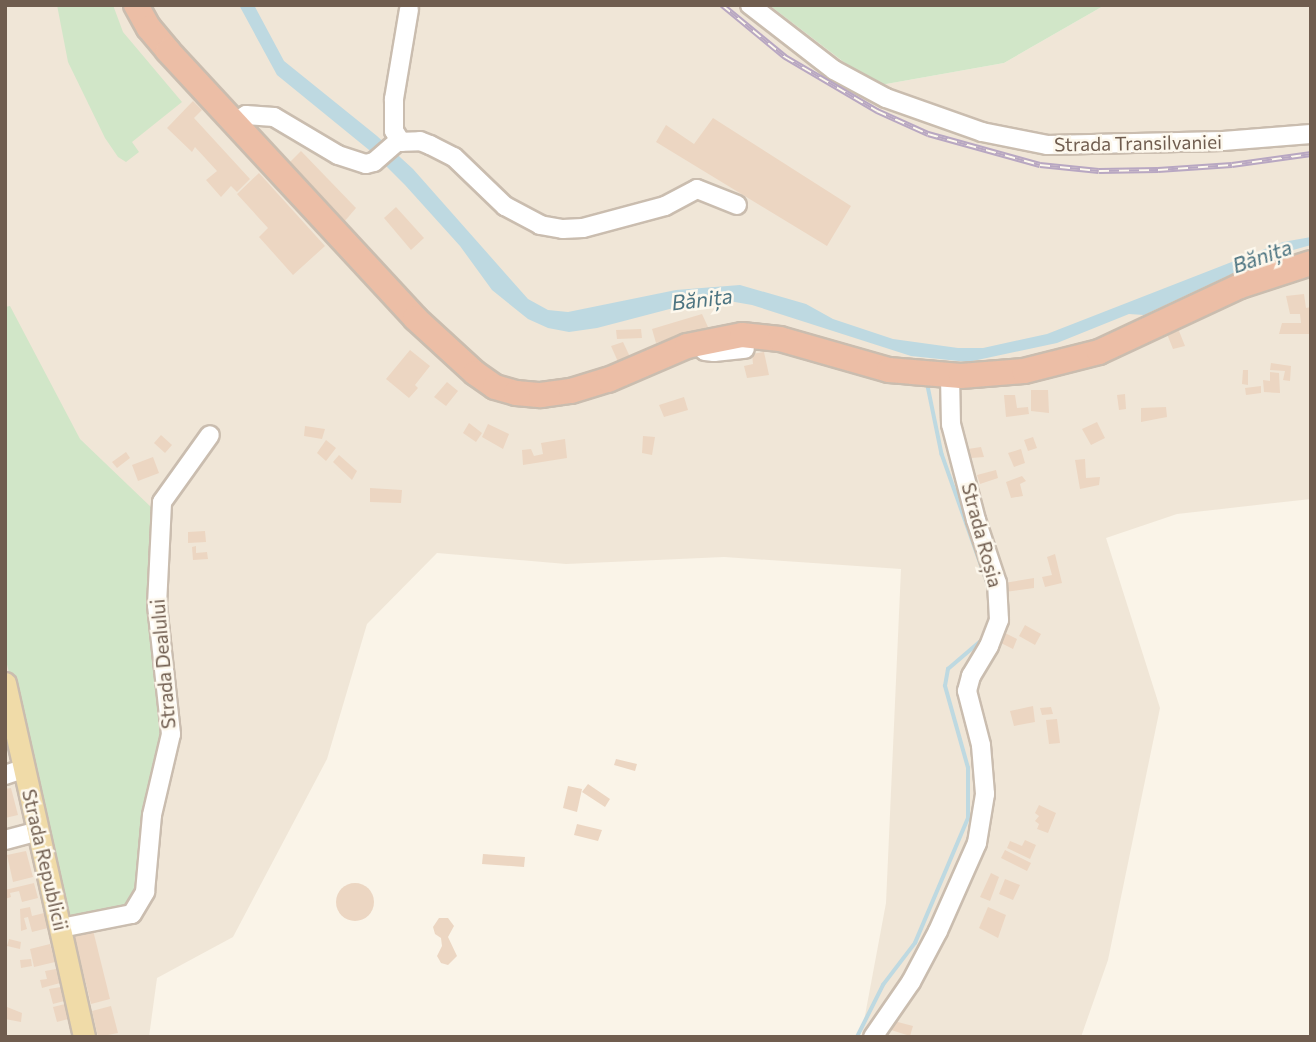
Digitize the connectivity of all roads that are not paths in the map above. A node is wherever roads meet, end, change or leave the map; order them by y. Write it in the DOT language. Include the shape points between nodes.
graph roads {
  1 [pos="136,5"];
  2 [pos="750,5"];
  3 [pos="409,9"];
  4 [pos="235,122"];
  5 [pos="1311,135"];
  6 [pos="399,142"];
  7 [pos="737,205"];
  8 [pos="1311,263"];
  9 [pos="698,342"];
  10 [pos="745,349"];
  11 [pos="942,375"];
  12 [pos="210,435"];
  13 [pos="5,683"];
  14 [pos="15,771"];
  15 [pos="39,831"];
  16 [pos="5,841"];
  17 [pos="61,928"];
  18 [pos="84,1037"];
  19 [pos="873,1037"];
  1 -- 4 [label="highway" via="163,46"];
  2 -- 5 [label="street, Strada Transilvaniei" via="834,70 886,99 982,132 1046,145"];
  3 -- 6 [label="street" via="394,99 394,131"];
  4 -- 6 [label="street" via="246,115 274,117 354,162 374,162"];
  4 -- 9 [label="highway" via="415,318 495,387 528,395 571,391"];
  6 -- 7 [label="street" via="420,141 441,149 505,206 540,225 583,228 665,206 697,189"];
  8 -- 11 [label="highway" via="1240,286 1073,360 1012,373"];
  9 -- 10 [label="street" via="705,351"];
  9 -- 11 [label="highway" via="730,336 768,337 875,367"];
  11 -- 19 [label="street, Strada Roșia" via="976,520 997,583 999,620 967,691 984,762 984,804 977,843 939,932"];
  12 -- 17 [label="street, Strada Dealului" via="162,502 157,604 171,734 152,815 145,892 132,914"];
  13 -- 14 [label="main road, Strada Republicii"];
  14 -- 15 [label="main road, Strada Republicii"];
  15 -- 16 [label="street"];
  15 -- 17 [label="main road, Strada Republicii"];
  17 -- 18 [label="main road, Strada Republicii"];
}
